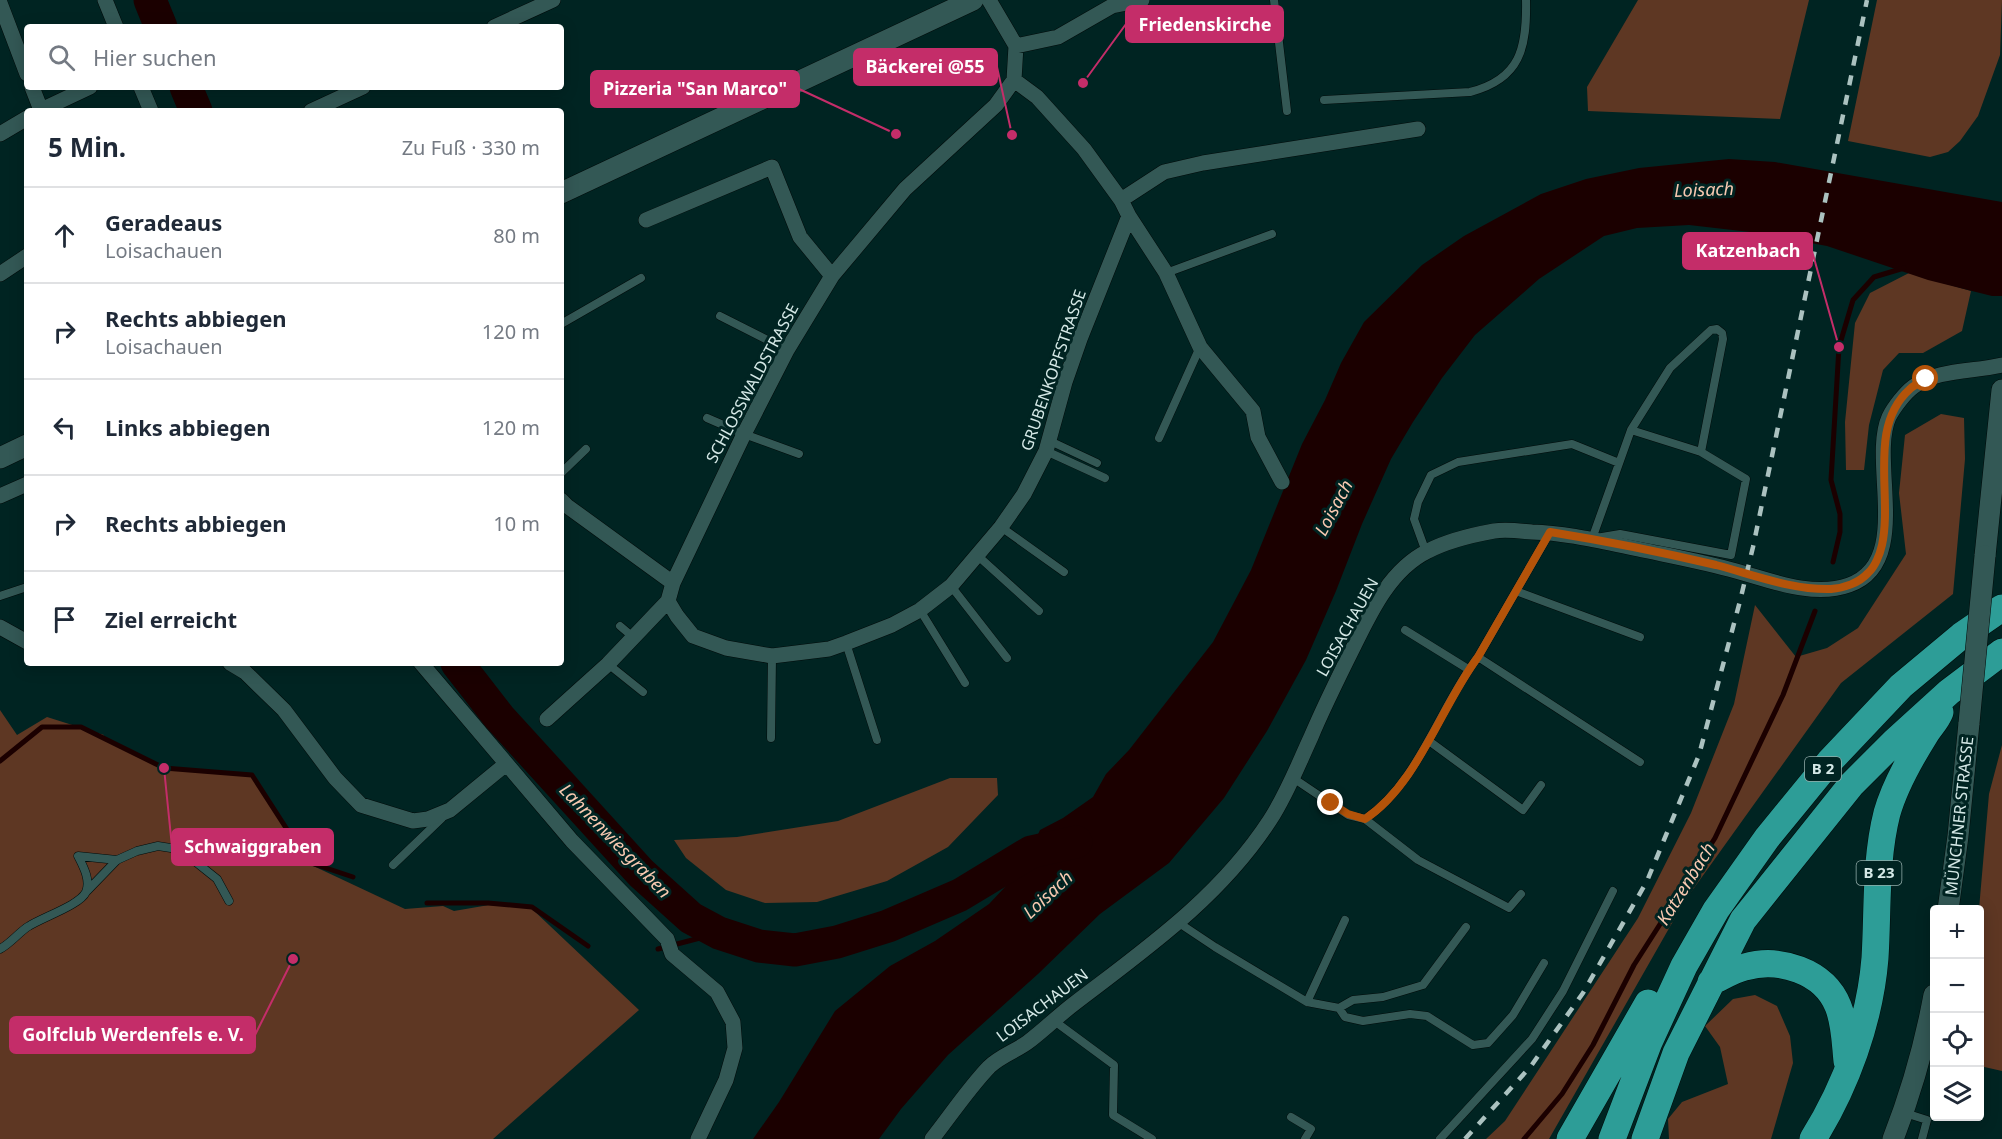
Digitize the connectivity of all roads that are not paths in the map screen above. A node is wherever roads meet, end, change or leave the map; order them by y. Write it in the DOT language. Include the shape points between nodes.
graph roads {
  1 [pos="105,0"];
  2 [pos="553,0"];
  3 [pos="973,0"];
  4 [pos="989,0"];
  5 [pos="1142,0"];
  6 [pos="1274,0"];
  7 [pos="1526,0"];
  8 [pos="0,3"];
  9 [pos="115,24"];
  10 [pos="501,24"];
  11 [pos="1016,46"];
  12 [pos="24,66"];
  13 [pos="1014,80"];
  14 [pos="33,90"];
  15 [pos="84,90"];
  16 [pos="142,90"];
  17 [pos="356,90"];
  18 [pos="1323,100"];
  19 [pos="39,108"];
  20 [pos="46,108"];
  21 [pos="150,108"];
  22 [pos="318,108"];
  23 [pos="1287,111"];
  24 [pos="24,120"];
  25 [pos="1418,129"];
  26 [pos="0,134"];
  27 [pos="564,192"];
  28 [pos="1121,200"];
  29 [pos="1129,216"];
  30 [pos="646,220"];
  31 [pos="1272,234"];
  32 [pos="24,258"];
  33 [pos="1166,273"];
  34 [pos="0,274"];
  35 [pos="832,276"];
  36 [pos="641,278"];
  37 [pos="720,316"];
  38 [pos="564,322"];
  39 [pos="1200,347"];
  40 [pos="787,350"];
  41 [pos="2002,365"];
  42 [pos="2002,390"];
  43 [pos="707,418"];
  44 [pos="1631,430"];
  45 [pos="744,434"];
  46 [pos="1159,438"];
  47 [pos="24,446"];
  48 [pos="1048,446"];
  49 [pos="586,448"];
  50 [pos="1701,452"];
  51 [pos="799,454"];
  52 [pos="0,458"];
  53 [pos="1096,463"];
  54 [pos="1619,463"];
  55 [pos="564,470"];
  56 [pos="1105,478"];
  57 [pos="1282,482"];
  58 [pos="24,485"];
  59 [pos="0,496"];
  60 [pos="564,503"];
  61 [pos="1001,527"];
  62 [pos="1550,532"];
  63 [pos="1592,539"];
  64 [pos="1426,552"];
  65 [pos="978,556"];
  66 [pos="1064,572"];
  67 [pos="673,583"];
  68 [pos="951,586"];
  69 [pos="24,588"];
  70 [pos="1516,591"];
  71 [pos="0,596"];
  72 [pos="668,601"];
  73 [pos="2002,608"];
  74 [pos="920,610"];
  75 [pos="1039,611"];
  76 [pos="620,626"];
  77 [pos="0,627"];
  78 [pos="1405,630"];
  79 [pos="633,637"];
  80 [pos="1640,637"];
  81 [pos="24,640"];
  82 [pos="846,643"];
  83 [pos="2002,652"];
  84 [pos="772,656"];
  85 [pos="1478,657"];
  86 [pos="1007,658"];
  87 [pos="608,664"];
  88 [pos="235,666"];
  89 [pos="424,666"];
  90 [pos="1468,669"];
  91 [pos="965,683"];
  92 [pos="643,692"];
  93 [pos="1949,692"];
  94 [pos="547,718"];
  95 [pos="771,738"];
  96 [pos="877,740"];
  97 [pos="1429,741"];
  98 [pos="1640,762"];
  99 [pos="506,764"];
  100 [pos="1293,778"];
  101 [pos="1540,785"];
  102 [pos="450,810"];
  103 [pos="1365,819"];
  104 [pos="117,860"];
  105 [pos="393,865"];
  106 [pos="87,891"];
  107 [pos="1613,891"];
  108 [pos="1521,894"];
  109 [pos="229,902"];
  110 [pos="1949,905"];
  111 [pos="1345,920"];
  112 [pos="1179,923"];
  113 [pos="1466,927"];
  114 [pos="0,949"];
  115 [pos="1544,963"];
  116 [pos="1684,966"];
  117 [pos="1711,982"];
  118 [pos="1307,1002"];
  119 [pos="1339,1008"];
  120 [pos="1931,1013"];
  121 [pos="1053,1020"];
  122 [pos="1848,1066"];
  123 [pos="1904,1112"];
  124 [pos="1291,1117"];
  125 [pos="698,1139"];
  126 [pos="932,1139"];
  127 [pos="1152,1139"];
  128 [pos="1305,1139"];
  129 [pos="1440,1139"];
  130 [pos="1570,1139"];
  131 [pos="1612,1139"];
  132 [pos="1645,1139"];
  133 [pos="1813,1139"];
  134 [pos="1893,1139"];
  135 [pos="1922,1139"];
  1 -- 9 [label="street"];
  2 -- 10 [label="street"];
  3 -- 27 [label="street"];
  4 -- 11 [label="street"];
  5 -- 11 [label="street" via="1112,6 1058,37"];
  6 -- 23 [label="lane"];
  7 -- 18 [label="lane" via="1527,31 1521,56 1501,79 1485,88"];
  8 -- 12 [label="street"];
  11 -- 13 [label="street"];
  13 -- 28 [label="street" via="1037,97 1084,149"];
  13 -- 35 [label="street, SCHLOSSWALDSTRASSE" via="996,105 905,189"];
  14 -- 19 [label="street"];
  15 -- 20 [label="street"];
  16 -- 21 [label="street"];
  17 -- 22 [label="street"];
  24 -- 26 [label="street"];
  25 -- 28 [label="street" via="1164,172"];
  28 -- 29 [label="street"];
  29 -- 33 [label="street"];
  29 -- 48 [label="street, GRUBENKOPFSTRASSE" via="1080,339"];
  30 -- 35 [label="street" via="772,167 800,237"];
  31 -- 33 [label="lane"];
  32 -- 34 [label="street"];
  33 -- 39 [label="street"];
  35 -- 40 [label="street, SCHLOSSWALDSTRASSE"];
  36 -- 38 [label="lane"];
  37 -- 40 [label="lane"];
  39 -- 46 [label="lane"];
  39 -- 57 [label="street" via="1253,411 1258,436"];
  40 -- 45 [label="street, SCHLOSSWALDSTRASSE"];
  41 -- 63 [label="street, LOISACHAUEN" via="1926,379 1910,389 1889,417 1885,435 1885,530 1880,554 1869,573 1851,585 1802,588"];
  42 -- 110 [label="street, MÜNCHNER STRASSE, bridge"];
  43 -- 45 [label="lane"];
  44 -- 50 [label="lane"];
  44 -- 50 [label="lane" via="1670,368 1711,330 1717,329 1723,339"];
  44 -- 54 [label="lane"];
  45 -- 51 [label="lane"];
  45 -- 67 [label="street, SCHLOSSWALDSTRASSE"];
  47 -- 52 [label="street"];
  48 -- 53 [label="lane"];
  48 -- 56 [label="lane"];
  48 -- 61 [label="street, GRUBENKOPFSTRASSE" via="1024,494"];
  49 -- 55 [label="lane"];
  50 -- 63 [label="lane" via="1746,479 1731,555 1620,534"];
  54 -- 63 [label="lane"];
  54 -- 64 [label="lane" via="1572,444 1458,462 1431,475 1418,502 1414,519"];
  58 -- 59 [label="street"];
  60 -- 67 [label="street"];
  61 -- 65 [label="street, GRUBENKOPFSTRASSE"];
  61 -- 66 [label="lane"];
  62 -- 63 [label="street, LOISACHAUEN"];
  62 -- 64 [label="street, LOISACHAUEN" via="1498,530"];
  62 -- 70 [label="lane"];
  64 -- 100 [label="street, LOISACHAUEN" via="1387,586 1348,658"];
  65 -- 68 [label="street, GRUBENKOPFSTRASSE"];
  65 -- 75 [label="lane"];
  67 -- 72 [label="street, SCHLOSSWALDSTRASSE"];
  68 -- 74 [label="street, GRUBENKOPFSTRASSE"];
  68 -- 86 [label="lane"];
  69 -- 71 [label="lane"];
  70 -- 80 [label="lane"];
  70 -- 85 [label="lane"];
  72 -- 79 [label="street, SCHLOSSWALDSTRASSE"];
  72 -- 84 [label="street, GRUBENKOPFSTRASSE" via="693,636 726,648"];
  73 -- 116 [label="highway, B 2" via="1901,686 1830,760 1767,838 1716,910"];
  74 -- 82 [label="street, GRUBENKOPFSTRASSE"];
  74 -- 91 [label="lane"];
  76 -- 79 [label="lane"];
  77 -- 81 [label="street"];
  78 -- 90 [label="lane"];
  79 -- 87 [label="street, SCHLOSSWALDSTRASSE"];
  82 -- 84 [label="street, GRUBENKOPFSTRASSE"];
  82 -- 96 [label="lane"];
  83 -- 93 [label="highway, B 2"];
  84 -- 95 [label="lane"];
  85 -- 90 [label="lane"];
  85 -- 98 [label="lane"];
  87 -- 92 [label="lane"];
  87 -- 94 [label="street, SCHLOSSWALDSTRASSE"];
  88 -- 102 [label="street" via="284,710 335,778 361,804 414,821"];
  89 -- 99 [label="street"];
  90 -- 97 [label="lane"];
  93 -- 117 [label="highway, B 2" via="1851,785 1794,854 1743,920"];
  93 -- 122 [label="highway, B 23" via="1905,770 1887,812 1879,852 1875,961 1869,1002"];
  97 -- 101 [label="lane" via="1523,810"];
  97 -- 103 [label="lane" via="1393,794"];
  99 -- 102 [label="street"];
  99 -- 125 [label="street" via="572,841 667,939 672,954 717,992 733,1022 735,1048 726,1080"];
  100 -- 103 [label="lane" via="1348,814"];
  100 -- 112 [label="street, LOISACHAUEN" via="1272,818 1249,849"];
  102 -- 105 [label="lane"];
  103 -- 108 [label="lane" via="1418,860 1509,908"];
  104 -- 106 [label="lane"];
  104 -- 106 [label="lane" via="78,856 87,876"];
  104 -- 109 [label="lane" via="158,846 177,849 217,879"];
  106 -- 114 [label="lane" via="78,902 26,927"];
  107 -- 129 [label="lane" via="1563,991 1532,1039"];
  111 -- 118 [label="lane"];
  112 -- 118 [label="lane"];
  112 -- 121 [label="street, LOISACHAUEN"];
  113 -- 119 [label="lane" via="1423,985 1383,997 1353,1000"];
  115 -- 119 [label="lane" via="1513,1015 1488,1042 1473,1045 1427,1016 1410,1014 1363,1021 1345,1017"];
  116 -- 130 [label="highway" via="1653,994"];
  116 -- 131 [label="highway, B 2" via="1649,1042"];
  117 -- 122 [label="highway" via="1744,967 1766,963 1802,970 1817,979 1837,1003 1843,1018"];
  117 -- 132 [label="highway, B 2" via="1676,1053"];
  118 -- 119 [label="lane"];
  120 -- 123 [label="street"];
  121 -- 126 [label="street, LOISACHAUEN" via="1027,1043 992,1064"];
  121 -- 127 [label="lane" via="1114,1065 1113,1115"];
  122 -- 133 [label="highway, B 23"];
  123 -- 134 [label="street"];
  123 -- 135 [label="lane" via="1928,1120"];
  124 -- 128 [label="lane" via="1311,1129"];
}
